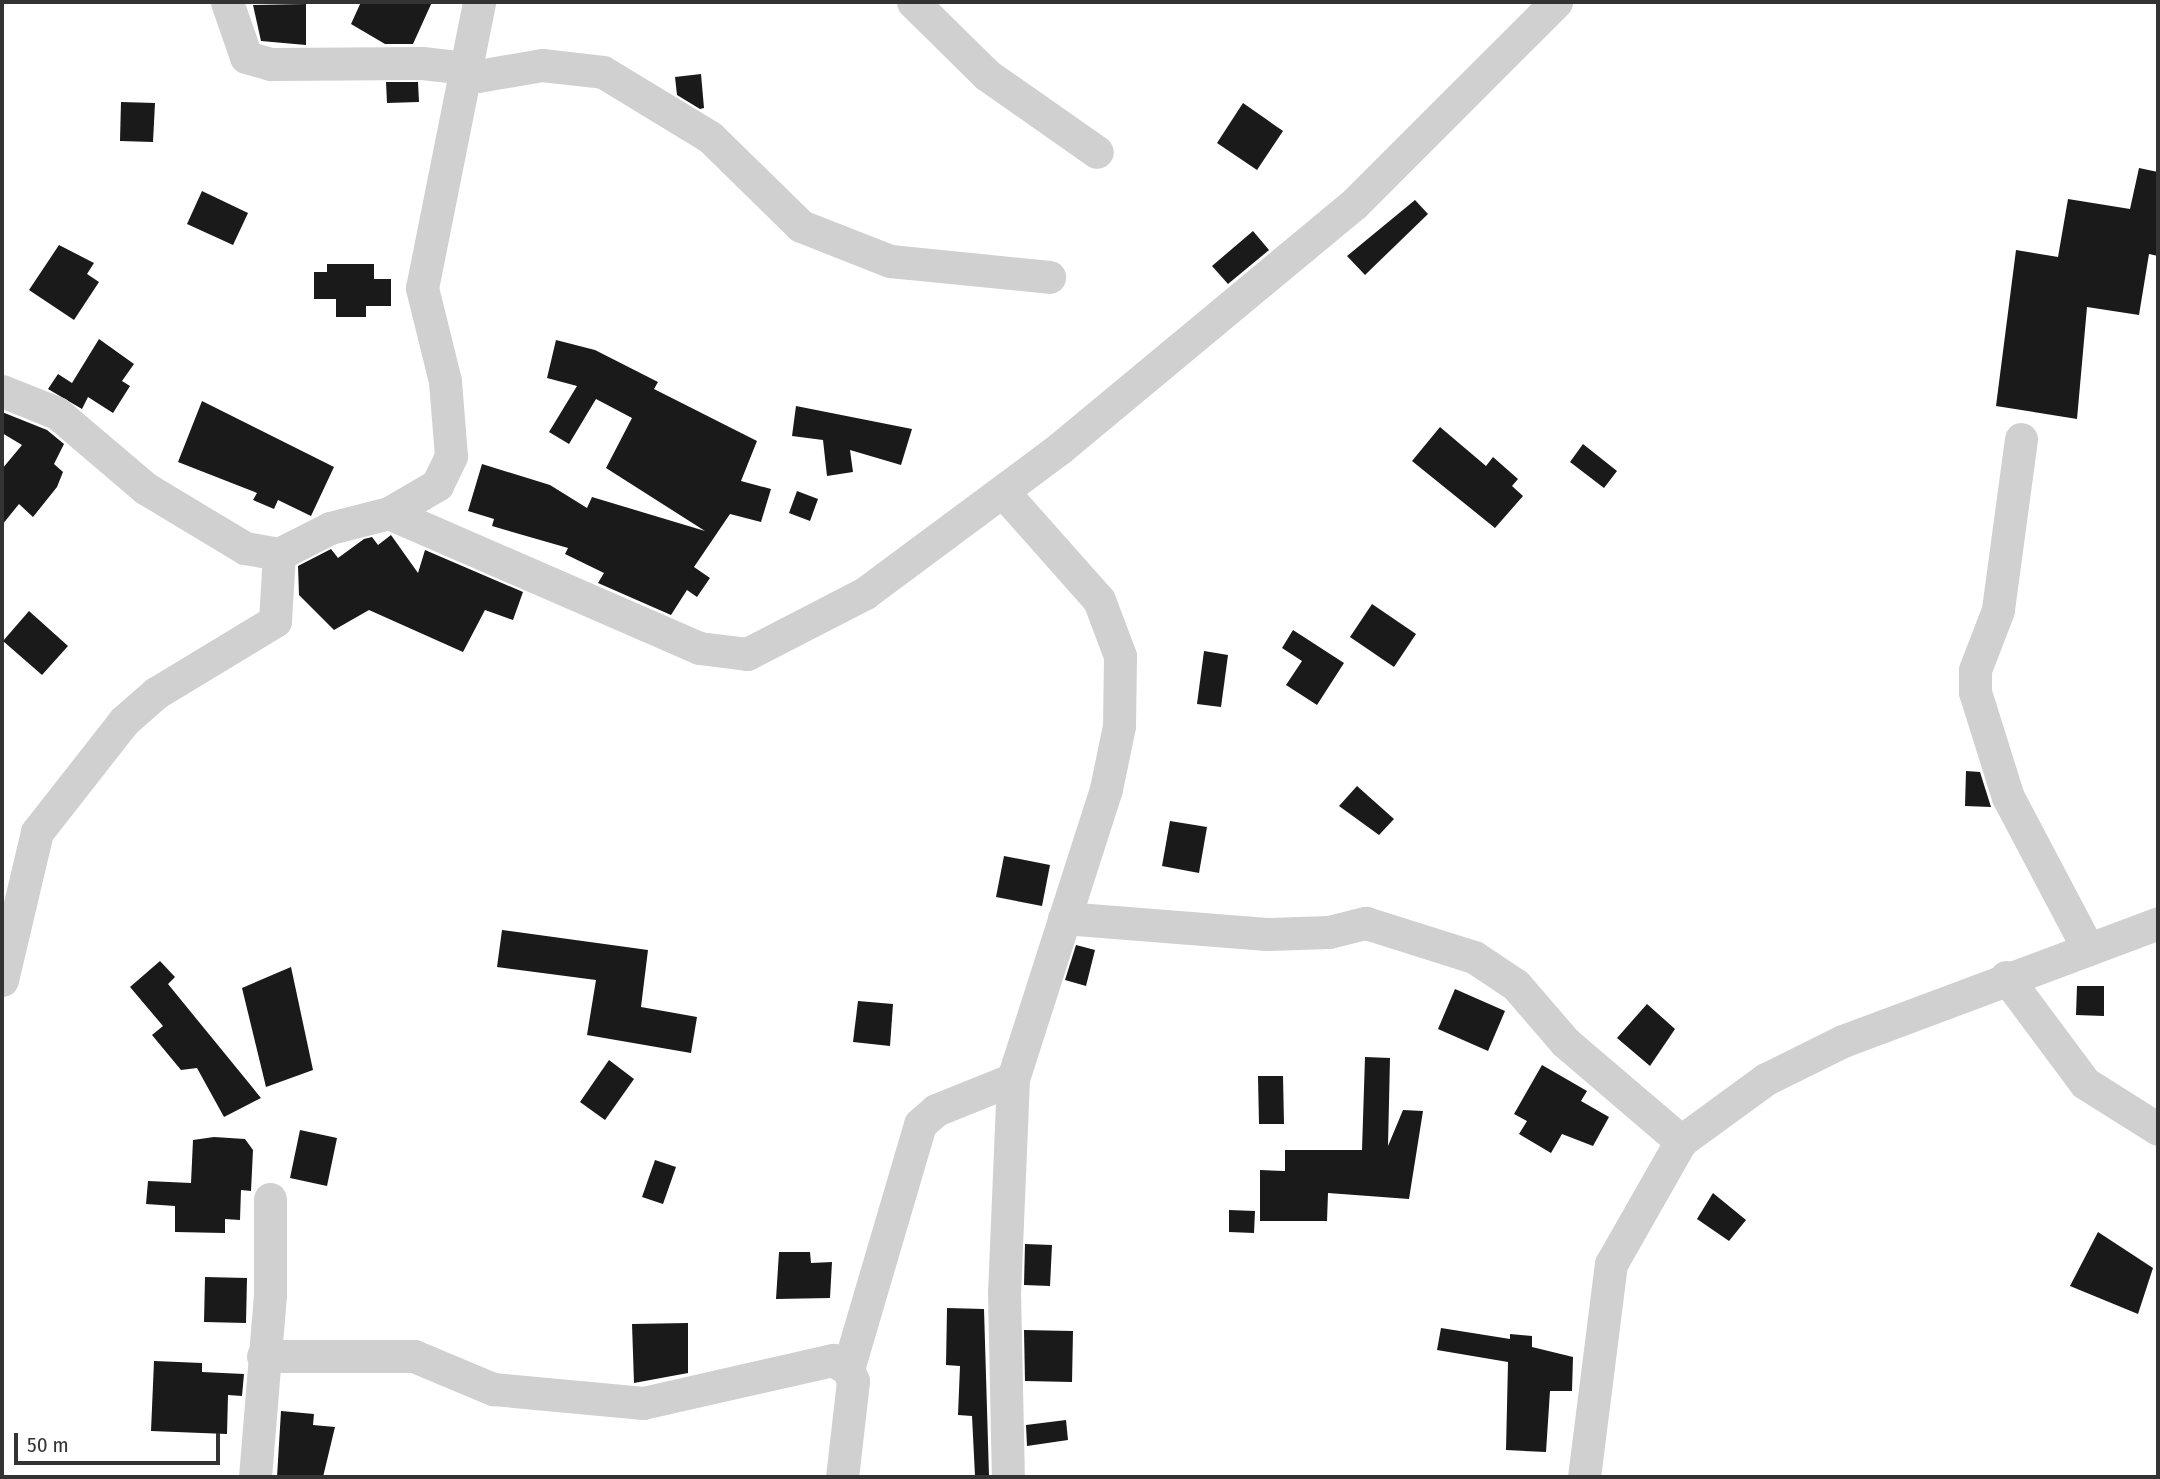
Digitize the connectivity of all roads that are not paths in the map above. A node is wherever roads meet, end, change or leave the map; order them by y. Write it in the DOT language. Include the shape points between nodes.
graph roads {
  1 [pos="227,2"];
  2 [pos="479,2"];
  3 [pos="913,2"];
  4 [pos="1556,2"];
  5 [pos="466,68"];
  6 [pos="1097,152"];
  7 [pos="1049,277"];
  8 [pos="2,391"];
  9 [pos="2021,439"];
  10 [pos="1004,493"];
  11 [pos="389,513"];
  12 [pos="278,554"];
  13 [pos="1064,918"];
  14 [pos="2158,923"];
  15 [pos="2088,949"];
  16 [pos="2006,976"];
  17 [pos="2,980"];
  18 [pos="1013,1079"];
  19 [pos="2158,1129"];
  20 [pos="1681,1141"];
  21 [pos="270,1199"];
  22 [pos="264,1356"];
  23 [pos="848,1369"];
  24 [pos="255,1477"];
  25 [pos="842,1477"];
  26 [pos="1008,1477"];
  27 [pos="1584,1477"];
  1 -- 5 [label="street" via="246,57 271,64 359,61"];
  2 -- 5 [label="street"];
  3 -- 6 [label="street" via="987,75"];
  4 -- 10 [label="street" via="1354,204"];
  5 -- 7 [label="street" via="478,76 542,65 603,72 710,137 801,226 890,261"];
  5 -- 11 [label="street" via="422,288 445,382 451,456 437,485"];
  8 -- 12 [label="street" via="57,413 145,488 220,535"];
  9 -- 15 [label="street" via="1998,610 1975,670 1975,692 2008,797"];
  10 -- 11 [label="street" via="865,593 747,654 699,648"];
  10 -- 13 [label="street" via="1098,600 1120,656 1119,726 1106,789"];
  11 -- 12 [label="street" via="330,528"];
  12 -- 17 [label="street" via="275,621 132,714 37,832"];
  13 -- 18 [label="street"];
  13 -- 20 [label="street" via="1266,934 1329,932 1366,923 1474,957 1516,985 1565,1042"];
  14 -- 15 [label="street"];
  15 -- 16 [label="street"];
  16 -- 19 [label="street" via="2085,1083"];
  16 -- 20 [label="street" via="1766,1079"];
  18 -- 23 [label="street" via="936,1110 920,1124"];
  18 -- 26 [label="street" via="1004,1291"];
  20 -- 27 [label="street" via="1611,1264"];
  21 -- 22 [label="street"];
  22 -- 23 [label="street" via="414,1356 493,1389 643,1403 826,1359"];
  22 -- 24 [label="street"];
  23 -- 25 [label="street" via="853,1400"];
}
